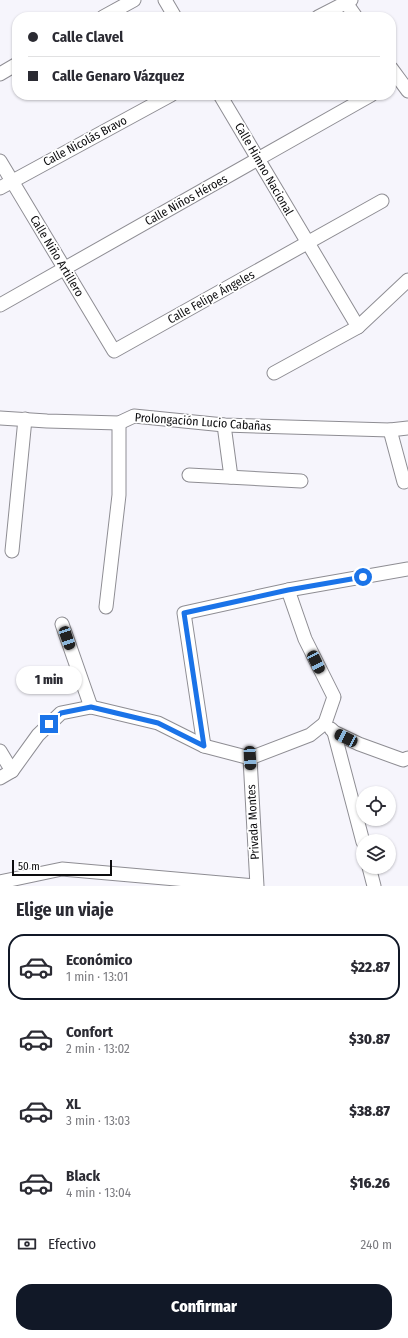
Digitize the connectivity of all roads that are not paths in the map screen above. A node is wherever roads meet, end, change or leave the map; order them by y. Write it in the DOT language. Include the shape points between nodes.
graph roads {
  1 [pos="134,0"];
  2 [pos="165,0"];
  3 [pos="347,1"];
  4 [pos="112,12"];
  5 [pos="172,12"];
  6 [pos="327,12"];
  7 [pos="353,12"];
  8 [pos="12,67"];
  9 [pos="0,74"];
  10 [pos="396,83"];
  11 [pos="408,91"];
  12 [pos="162,100"];
  13 [pos="223,100"];
  14 [pos="362,100"];
  15 [pos="258,159"];
  16 [pos="0,161"];
  17 [pos="11,182"];
  18 [pos="0,188"];
  19 [pos="382,201"];
  20 [pos="308,243"];
  21 [pos="64,268"];
  22 [pos="408,281"];
  23 [pos="0,305"];
  24 [pos="358,327"];
  25 [pos="114,351"];
  26 [pos="274,373"];
  27 [pos="0,418"];
  28 [pos="24,419"];
  29 [pos="119,423"];
  30 [pos="224,425"];
  31 [pos="408,428"];
  32 [pos="390,430"];
  33 [pos="189,475"];
  34 [pos="231,477"];
  35 [pos="301,481"];
  36 [pos="404,482"];
  37 [pos="12,551"];
  38 [pos="408,569"];
  39 [pos="288,590"];
  40 [pos="106,607"];
  41 [pos="62,624"];
  42 [pos="91,707"];
  43 [pos="330,727"];
  44 [pos="204,746"];
  45 [pos="0,751"];
  46 [pos="250,758"];
  47 [pos="408,758"];
  48 [pos="12,771"];
  49 [pos="0,778"];
  50 [pos="361,834"];
  51 [pos="371,874"];
  52 [pos="0,882"];
  53 [pos="256,886"];
  54 [pos="374,886"];
  1 -- 4 [label="street"];
  2 -- 5 [label="street"];
  3 -- 6 [label="street"];
  3 -- 7 [label="street"];
  8 -- 9 [label="street"];
  10 -- 11 [label="street"];
  12 -- 17 [label="street, Calle Nicolás Bravo"];
  13 -- 15 [label="street, Calle Himno Nacional"];
  14 -- 15 [label="street, Calle Niños Héroes"];
  15 -- 20 [label="street, Calle Himno Nacional"];
  15 -- 21 [label="street, Calle Niños Héroes"];
  16 -- 17 [label="street, Calle Niño Artillero"];
  17 -- 18 [label="street, Calle Nicolás Bravo"];
  17 -- 21 [label="street, Calle Niño Artillero"];
  19 -- 20 [label="street, Calle Felipe Ángeles"];
  20 -- 24 [label="street, Calle Himno Nacional"];
  20 -- 25 [label="street, Calle Felipe Ángeles"];
  21 -- 23 [label="street, Calle Niños Héroes"];
  21 -- 25 [label="street, Calle Niño Artillero"];
  22 -- 24 [label="street"];
  24 -- 26 [label="street"];
  27 -- 28 [label="street, Prolongación Lucio Cabañas"];
  28 -- 29 [label="street, Prolongación Lucio Cabañas"];
  28 -- 37 [label="street"];
  29 -- 30 [label="street, Prolongación Lucio Cabañas" via="134,416"];
  29 -- 40 [label="street" via="119,495"];
  30 -- 32 [label="street, Prolongación Lucio Cabañas"];
  30 -- 34 [label="street"];
  31 -- 32 [label="street, Prolongación Lucio Cabañas"];
  32 -- 36 [label="street"];
  33 -- 34 [label="street"];
  34 -- 35 [label="street"];
  38 -- 39 [label="street"];
  39 -- 43 [label="street" via="305,639 334,697"];
  39 -- 44 [label="street" via="184,613"];
  41 -- 42 [label="street"];
  42 -- 44 [label="street" via="158,723"];
  42 -- 48 [label="street" via="61,713 38,735"];
  43 -- 46 [label="street"];
  43 -- 47 [label="street" via="359,744 403,760"];
  43 -- 50 [label="street"];
  44 -- 46 [label="street"];
  45 -- 48 [label="street"];
  46 -- 53 [label="street, Privada Montes"];
  48 -- 49 [label="street"];
  51 -- 54 [label="street"];
  52 -- 53 [label="street" via="62,869"];
}
